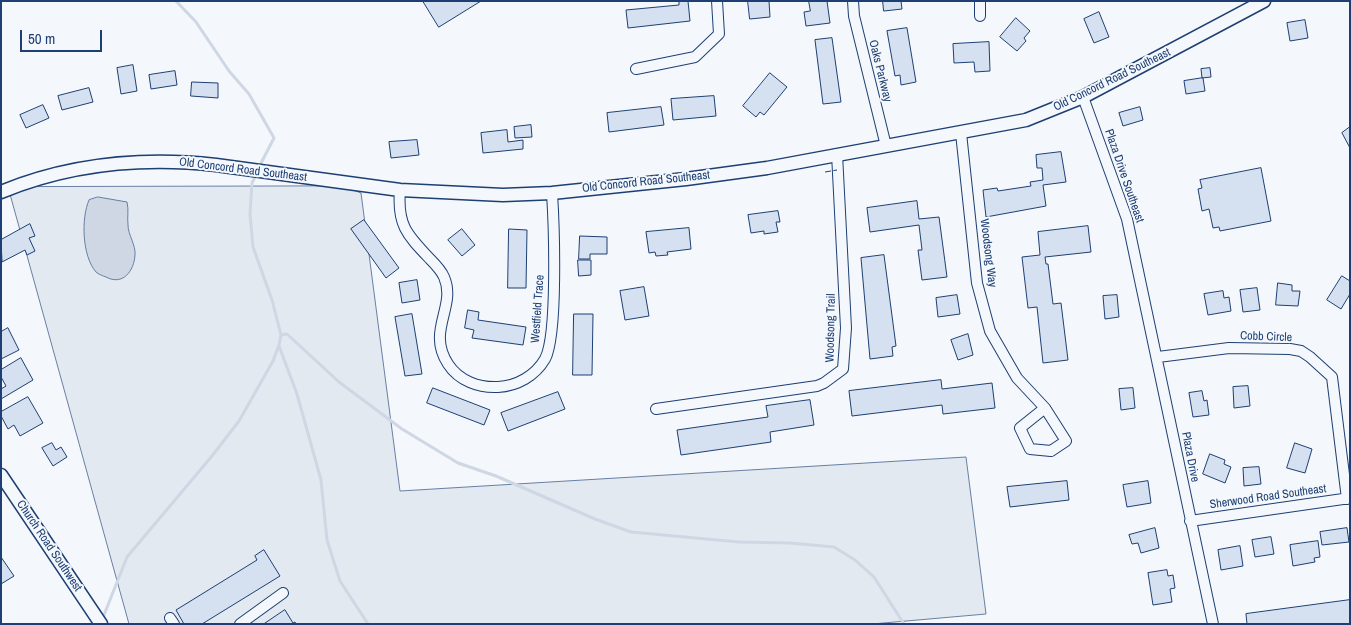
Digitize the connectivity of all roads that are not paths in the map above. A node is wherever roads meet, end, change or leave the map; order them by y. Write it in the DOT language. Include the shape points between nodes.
graph roads {
  1 [pos="717,1"];
  2 [pos="853,1"];
  3 [pos="980,1"];
  4 [pos="1264,1"];
  5 [pos="980,16"];
  6 [pos="636,69"];
  7 [pos="1083,97"];
  8 [pos="961,133"];
  9 [pos="886,146"];
  10 [pos="837,154"];
  11 [pos="400,190"];
  12 [pos="1,192"];
  13 [pos="552,193"];
  14 [pos="1142,295"];
  15 [pos="1158,356"];
  16 [pos="1045,408"];
  17 [pos="656,409"];
  18 [pos="1,474"];
  19 [pos="1348,498"];
  20 [pos="1190,521"];
  21 [pos="283,593"];
  22 [pos="98,620"];
  23 [pos="243,623"];
  24 [pos="1213,624"];
  1 -- 6 [label="street" via="719,34 695,57"];
  2 -- 9 [label="street, Oaks Parkway"];
  3 -- 5 [label="street"];
  4 -- 7 [label="street, Old Concord Road Southeast"];
  7 -- 8 [label="street, Old Concord Road Southeast" via="1026,120"];
  7 -- 14 [label="street, Plaza Drive Southeast" via="1127,219"];
  8 -- 9 [label="street, Old Concord Road Southeast"];
  8 -- 16 [label="street, Woodsong Way" via="977,283 990,331 1018,378"];
  9 -- 10 [label="street, Old Concord Road Southeast"];
  10 -- 13 [label="street, Old Concord Road Southeast" via="686,179"];
  10 -- 17 [label="street, Woodsong Trail" via="846,328 843,369 817,386"];
  11 -- 12 [label="street, Old Concord Road Southeast" via="182,161 125,162 58,174"];
  11 -- 13 [label="street, Old Concord Road Southeast" via="484,195"];
  11 -- 13 [label="street, Westfield Trace" via="400,218 405,231 444,275 448,291 440,333 448,364 459,376 474,384 490,387 506,386 528,376 545,358 550,343 554,261"];
  14 -- 15 [label="street, Plaza Drive"];
  15 -- 19 [label="street, Cobb Circle" via="1228,348 1290,349 1310,357 1332,376"];
  15 -- 20 [label="street, Plaza Drive"];
  16 -- 16 [label="street, Woodsong Way" via="1066,441 1051,451 1030,449 1020,428"];
  18 -- 22 [label="street, Church Road Southwest"];
  19 -- 20 [label="street, Sherwood Road Southeast"];
  20 -- 24 [label="street, Plaza Drive"];
  21 -- 23 [label="street"];
}
